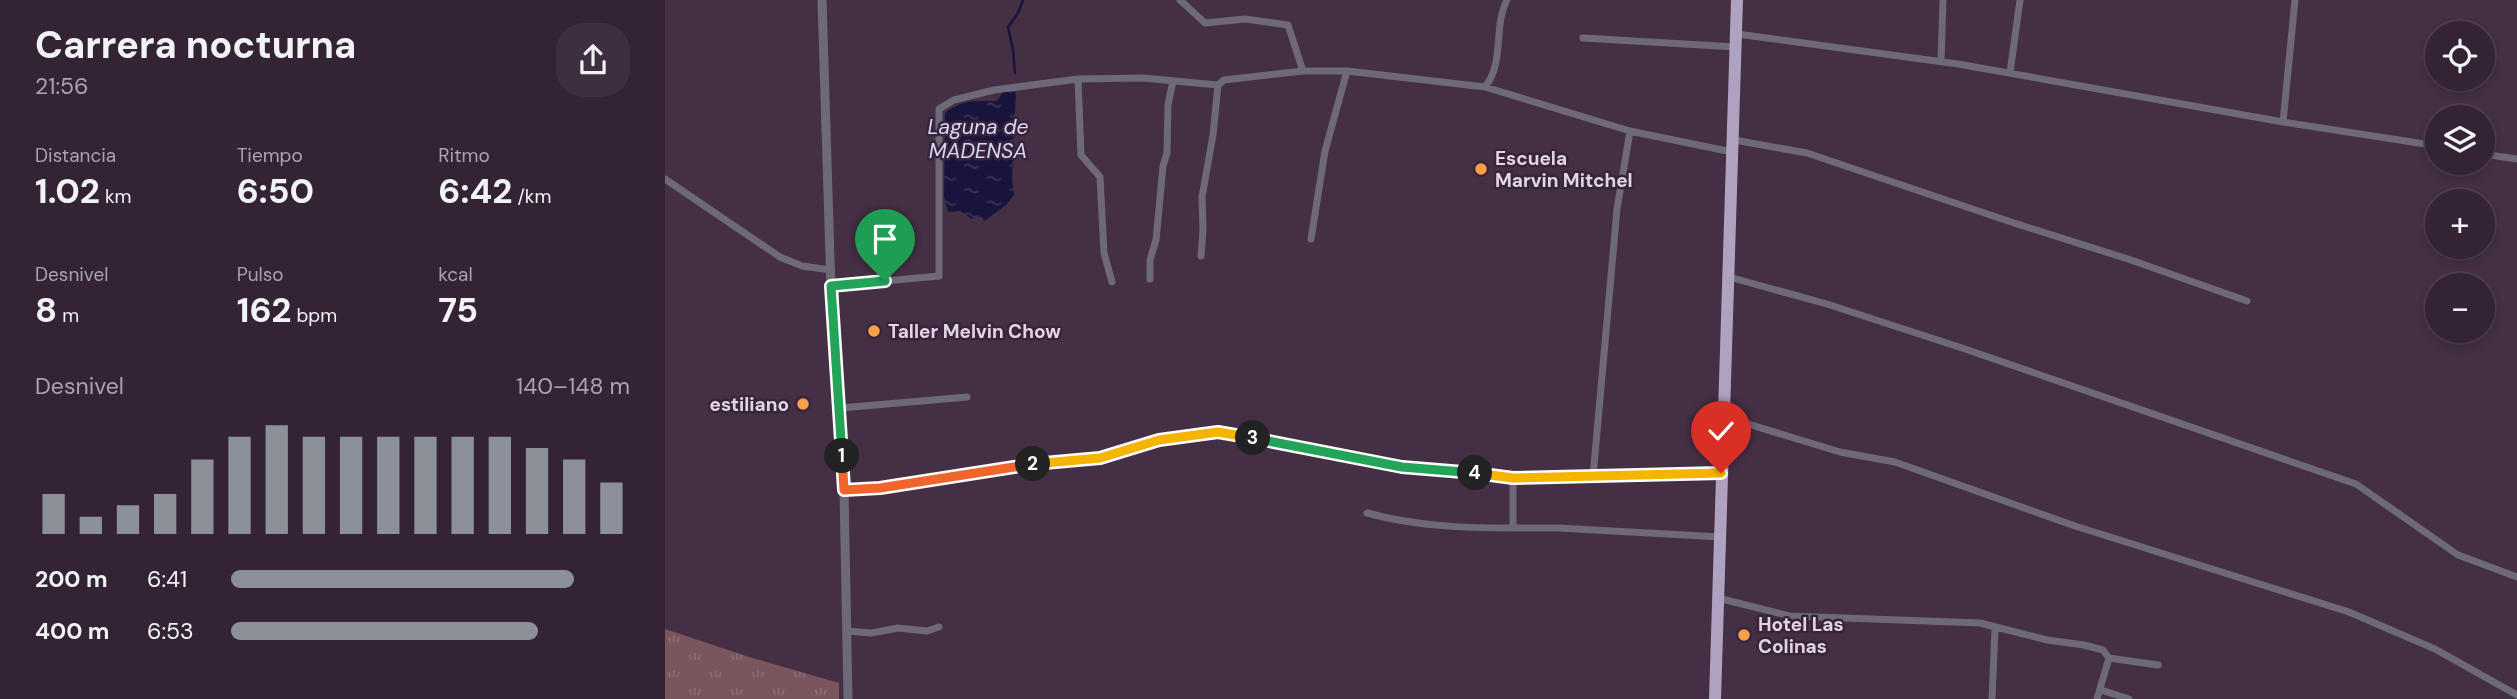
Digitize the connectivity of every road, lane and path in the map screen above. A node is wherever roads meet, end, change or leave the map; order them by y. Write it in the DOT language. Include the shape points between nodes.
graph roads {
  1 [pos="822,0"];
  2 [pos="1180,0"];
  3 [pos="1507,0"];
  4 [pos="1737,0"];
  5 [pos="1943,0"];
  6 [pos="2020,0"];
  7 [pos="2295,0"];
  8 [pos="1737,34"];
  9 [pos="1583,38"];
  10 [pos="1736,47"];
  11 [pos="1941,61"];
  12 [pos="1303,71"];
  13 [pos="1347,71"];
  14 [pos="2010,73"];
  15 [pos="1078,79"];
  16 [pos="1173,81"];
  17 [pos="1218,85"];
  18 [pos="1485,87"];
  19 [pos="2283,122"];
  20 [pos="1630,131"];
  21 [pos="2425,144"];
  22 [pos="1733,146"];
  23 [pos="2495,156"];
  24 [pos="2517,159"];
  25 [pos="665,179"];
  26 [pos="1311,239"];
  27 [pos="1201,256"];
  28 [pos="831,270"];
  29 [pos="1729,277"];
  30 [pos="1150,279"];
  31 [pos="1112,282"];
  32 [pos="831,286"];
  33 [pos="2247,301"];
  34 [pos="967,397"];
  35 [pos="841,408"];
  36 [pos="1725,417"];
  37 [pos="1721,473"];
  38 [pos="1593,477"];
  39 [pos="1513,478"];
  40 [pos="844,490"];
  41 [pos="1367,513"];
  42 [pos="1513,528"];
  43 [pos="1720,537"];
  44 [pos="2517,577"];
  45 [pos="1717,598"];
  46 [pos="939,627"];
  47 [pos="1995,628"];
  48 [pos="848,631"];
  49 [pos="2109,659"];
  50 [pos="2158,665"];
  51 [pos="2101,690"];
  52 [pos="2517,695"];
  53 [pos="848,699"];
  54 [pos="1715,699"];
  55 [pos="1992,699"];
  56 [pos="2097,699"];
  57 [pos="2129,699"];
  1 -- 28 [label="street"];
  2 -- 12 [label="street" via="1206,23 1245,19 1288,25"];
  3 -- 18 [label="street" via="1494,72"];
  4 -- 8 [label="highway"];
  5 -- 11 [label="street"];
  6 -- 14 [label="street"];
  7 -- 19 [label="street"];
  8 -- 10 [label="highway"];
  8 -- 11 [label="street"];
  9 -- 10 [label="street"];
  10 -- 22 [label="highway"];
  11 -- 14 [label="street"];
  12 -- 13 [label="street"];
  12 -- 17 [label="street" via="1224,80"];
  13 -- 18 [label="street"];
  13 -- 26 [label="street" via="1325,151"];
  14 -- 19 [label="street"];
  15 -- 16 [label="street"];
  15 -- 31 [label="street" via="1081,155 1100,177 1104,253"];
  15 -- 32 [label="street" via="994,90 954,100 939,109 939,276"];
  16 -- 17 [label="street"];
  16 -- 30 [label="street"];
  17 -- 27 [label="street" via="1202,197"];
  18 -- 20 [label="street"];
  19 -- 21 [label="street"];
  20 -- 22 [label="street"];
  20 -- 38 [label="street" via="1617,209"];
  22 -- 29 [label="highway"];
  22 -- 33 [label="street" via="1807,153"];
  23 -- 24 [label="street"];
  25 -- 28 [label="street" via="780,257"];
  28 -- 32 [label="street"];
  29 -- 36 [label="highway"];
  29 -- 44 [label="street" via="1965,349 2357,484 2458,555"];
  32 -- 35 [label="street"];
  34 -- 35 [label="street"];
  35 -- 40 [label="street"];
  36 -- 37 [label="highway"];
  36 -- 52 [label="street" via="1840,452 1895,463 2074,526 2349,612 2432,648"];
  37 -- 38 [label="street"];
  37 -- 43 [label="highway"];
  38 -- 39 [label="street"];
  39 -- 40 [label="street" via="1402,467 1218,432 1159,440 1100,458"];
  39 -- 42 [label="street"];
  40 -- 48 [label="street"];
  41 -- 42 [label="street" via="1465,528"];
  42 -- 43 [label="street"];
  43 -- 45 [label="highway"];
  45 -- 47 [label="street" via="1790,617 1980,623"];
  45 -- 54 [label="highway"];
  46 -- 48 [label="street" via="871,634"];
  47 -- 49 [label="street" via="2103,650"];
  47 -- 55 [label="street"];
  48 -- 53 [label="street"];
  49 -- 50 [label="street"];
  49 -- 51 [label="street"];
  51 -- 56 [label="street"];
  51 -- 57 [label="street"];
}
